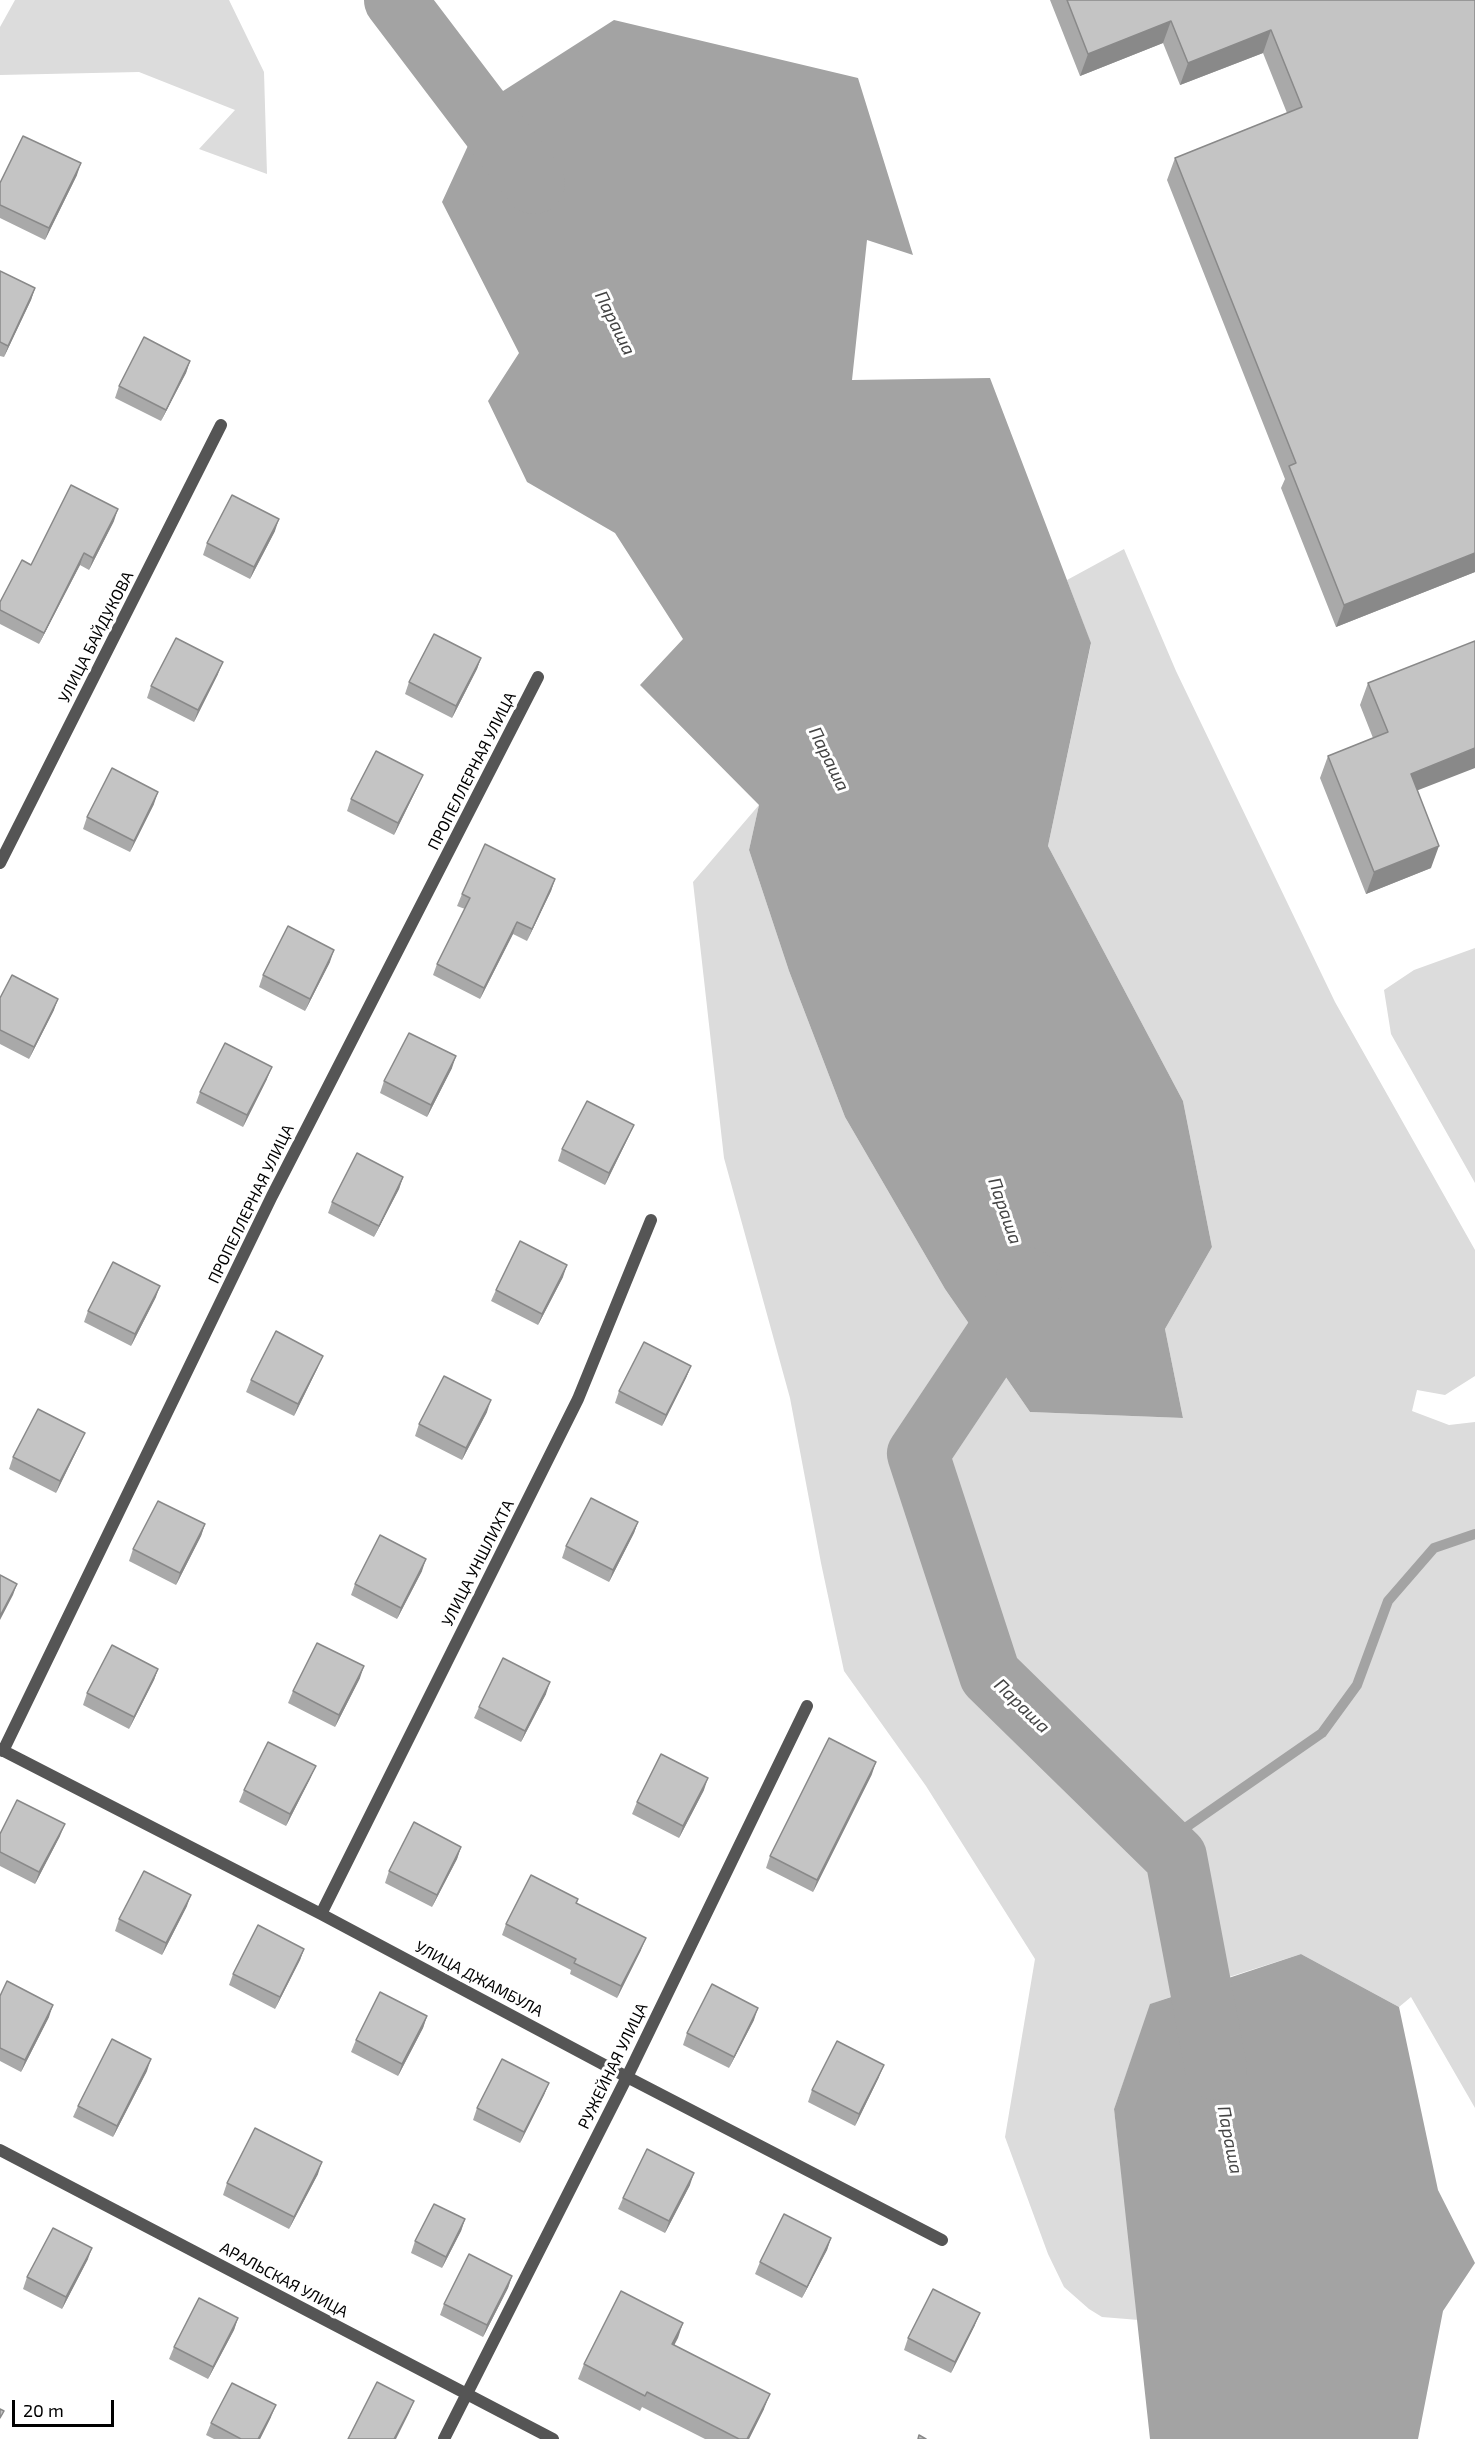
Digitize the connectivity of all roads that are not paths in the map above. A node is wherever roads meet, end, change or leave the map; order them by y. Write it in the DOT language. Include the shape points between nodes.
graph roads {
  1 [pos="221,425"];
  2 [pos="538,677"];
  3 [pos="0,864"];
  4 [pos="651,1220"];
  5 [pos="807,1706"];
  6 [pos="2,1750"];
  7 [pos="321,1914"];
  8 [pos="627,2077"];
  9 [pos="0,2150"];
  10 [pos="942,2240"];
  11 [pos="466,2394"];
  12 [pos="444,2439"];
  13 [pos="553,2439"];
  1 -- 3 [label="street, УЛИЦА БАЙДУКОВА"];
  2 -- 6 [label="street, ПРОПЕЛЛЕРНАЯ УЛИЦА" via="272,1196"];
  4 -- 7 [label="street, УЛИЦА УНШЛИХТА" via="578,1399"];
  5 -- 8 [label="street, РУЖЕЙНАЯ УЛИЦА"];
  6 -- 7 [label="street, УЛИЦА ДЖАМБУЛА"];
  7 -- 8 [label="street, УЛИЦА ДЖАМБУЛА"];
  8 -- 10 [label="street, УЛИЦА ДЖАМБУЛА"];
  8 -- 11 [label="street, РУЖЕЙНАЯ УЛИЦА"];
  9 -- 11 [label="street, АРАЛЬСКАЯ УЛИЦА"];
  11 -- 12 [label="street, РУЖЕЙНАЯ УЛИЦА"];
  11 -- 13 [label="street, АРАЛЬСКАЯ УЛИЦА"];
}
